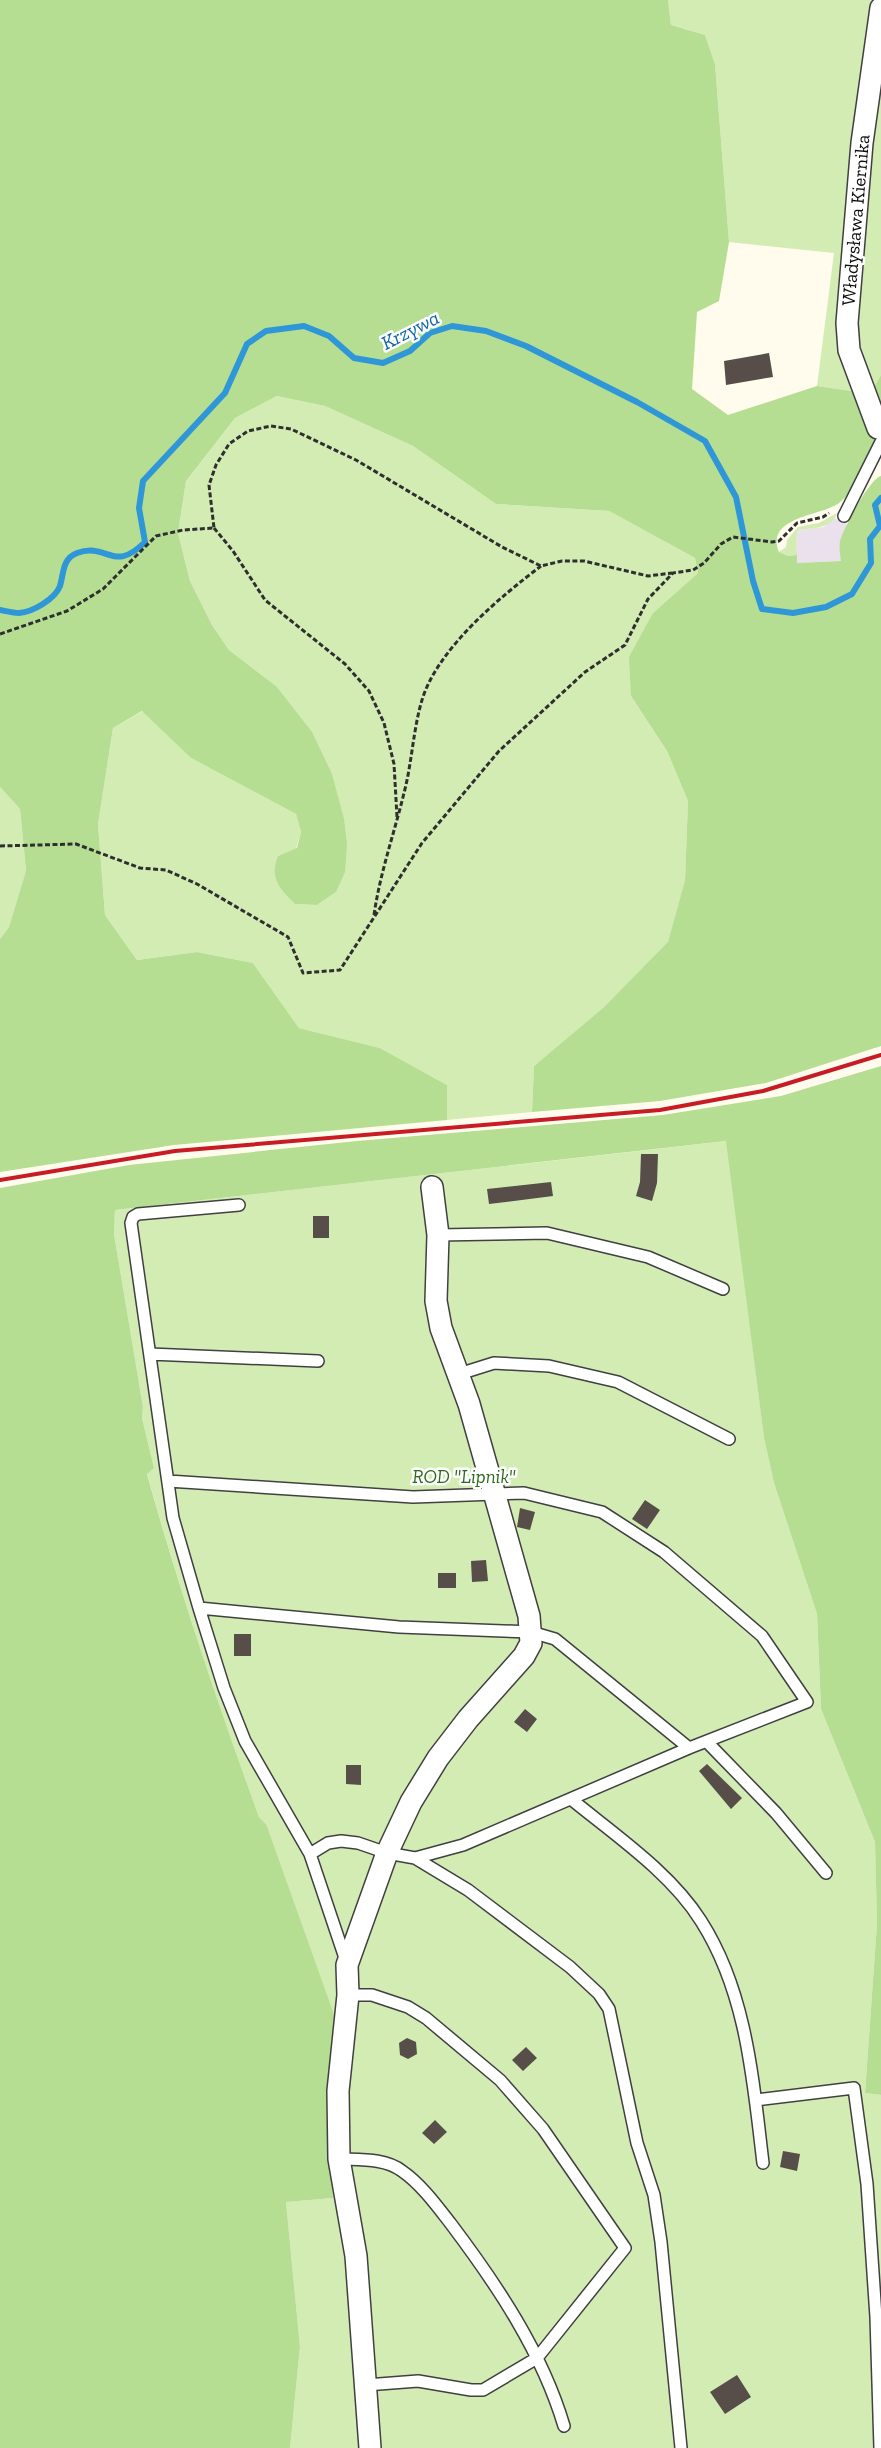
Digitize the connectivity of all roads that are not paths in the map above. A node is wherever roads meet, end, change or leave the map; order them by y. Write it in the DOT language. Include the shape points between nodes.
graph roads {
  1 [pos="881,8"];
  2 [pos="880,436"];
  3 [pos="844,516"];
  4 [pos="432,1187"];
  5 [pos="239,1205"];
  6 [pos="438,1235"];
  7 [pos="723,1289"];
  8 [pos="150,1354"];
  9 [pos="318,1361"];
  10 [pos="459,1374"];
  11 [pos="729,1439"];
  12 [pos="168,1481"];
  13 [pos="494,1492"];
  14 [pos="199,1608"];
  15 [pos="531,1632"];
  16 [pos="707,1742"];
  17 [pos="689,1748"];
  18 [pos="571,1799"];
  19 [pos="387,1853"];
  20 [pos="310,1854"];
  21 [pos="415,1858"];
  22 [pos="826,1873"];
  23 [pos="347,1965"];
  24 [pos="348,1995"];
  25 [pos="756,2100"];
  26 [pos="339,2159"];
  27 [pos="763,2163"];
  28 [pos="536,2358"];
  29 [pos="366,2385"];
  30 [pos="564,2426"];
  31 [pos="370,2448"];
  32 [pos="681,2448"];
  33 [pos="880,2448"];
  1 -- 2 [label="street, Władysława Kiernika" via="862,143 846,323 849,350"];
  2 -- 3 [label="lane"];
  4 -- 6 [label="street"];
  5 -- 8 [label="lane" via="133,1217 131,1223"];
  6 -- 7 [label="lane" via="547,1233 648,1257"];
  6 -- 10 [label="street" via="436,1301 441,1328"];
  8 -- 9 [label="lane"];
  8 -- 12 [label="lane"];
  10 -- 11 [label="lane" via="494,1363 549,1366 618,1382"];
  10 -- 13 [label="street"];
  12 -- 13 [label="lane" via="413,1496"];
  12 -- 14 [label="lane" via="173,1518"];
  13 -- 15 [label="street"];
  13 -- 16 [label="lane" via="524,1493 602,1512 664,1552 762,1636 807,1702"];
  14 -- 15 [label="lane" via="399,1627"];
  14 -- 20 [label="lane" via="224,1688 245,1741"];
  15 -- 17 [label="lane" via="555,1639"];
  15 -- 19 [label="street" via="531,1643 524,1656 438,1758 411,1802"];
  16 -- 17 [label="lane"];
  16 -- 22 [label="lane" via="776,1813"];
  17 -- 18 [label="lane"];
  18 -- 21 [label="lane" via="463,1845"];
  18 -- 25 [label="lane" via="646,1860 682,1896 701,1921 735,1992"];
  19 -- 20 [label="lane" via="341,1841 328,1843"];
  19 -- 21 [label="lane"];
  19 -- 23 [label="street"];
  20 -- 23 [label="lane"];
  21 -- 32 [label="lane" via="468,1890 570,1967 599,1994 609,2009 637,2143 654,2195 662,2242"];
  23 -- 24 [label="street"];
  24 -- 26 [label="street" via="338,2091"];
  24 -- 28 [label="lane" via="372,1995 408,2007 426,2018 500,2080 543,2129 625,2248"];
  25 -- 27 [label="lane"];
  25 -- 33 [label="lane" via="854,2088 867,2184"];
  26 -- 28 [label="lane" via="390,2164 403,2171 463,2240 521,2327"];
  26 -- 29 [label="street" via="356,2256"];
  28 -- 29 [label="lane" via="478,2391 418,2380"];
  28 -- 30 [label="lane" via="556,2397"];
  29 -- 31 [label="street"];
}
